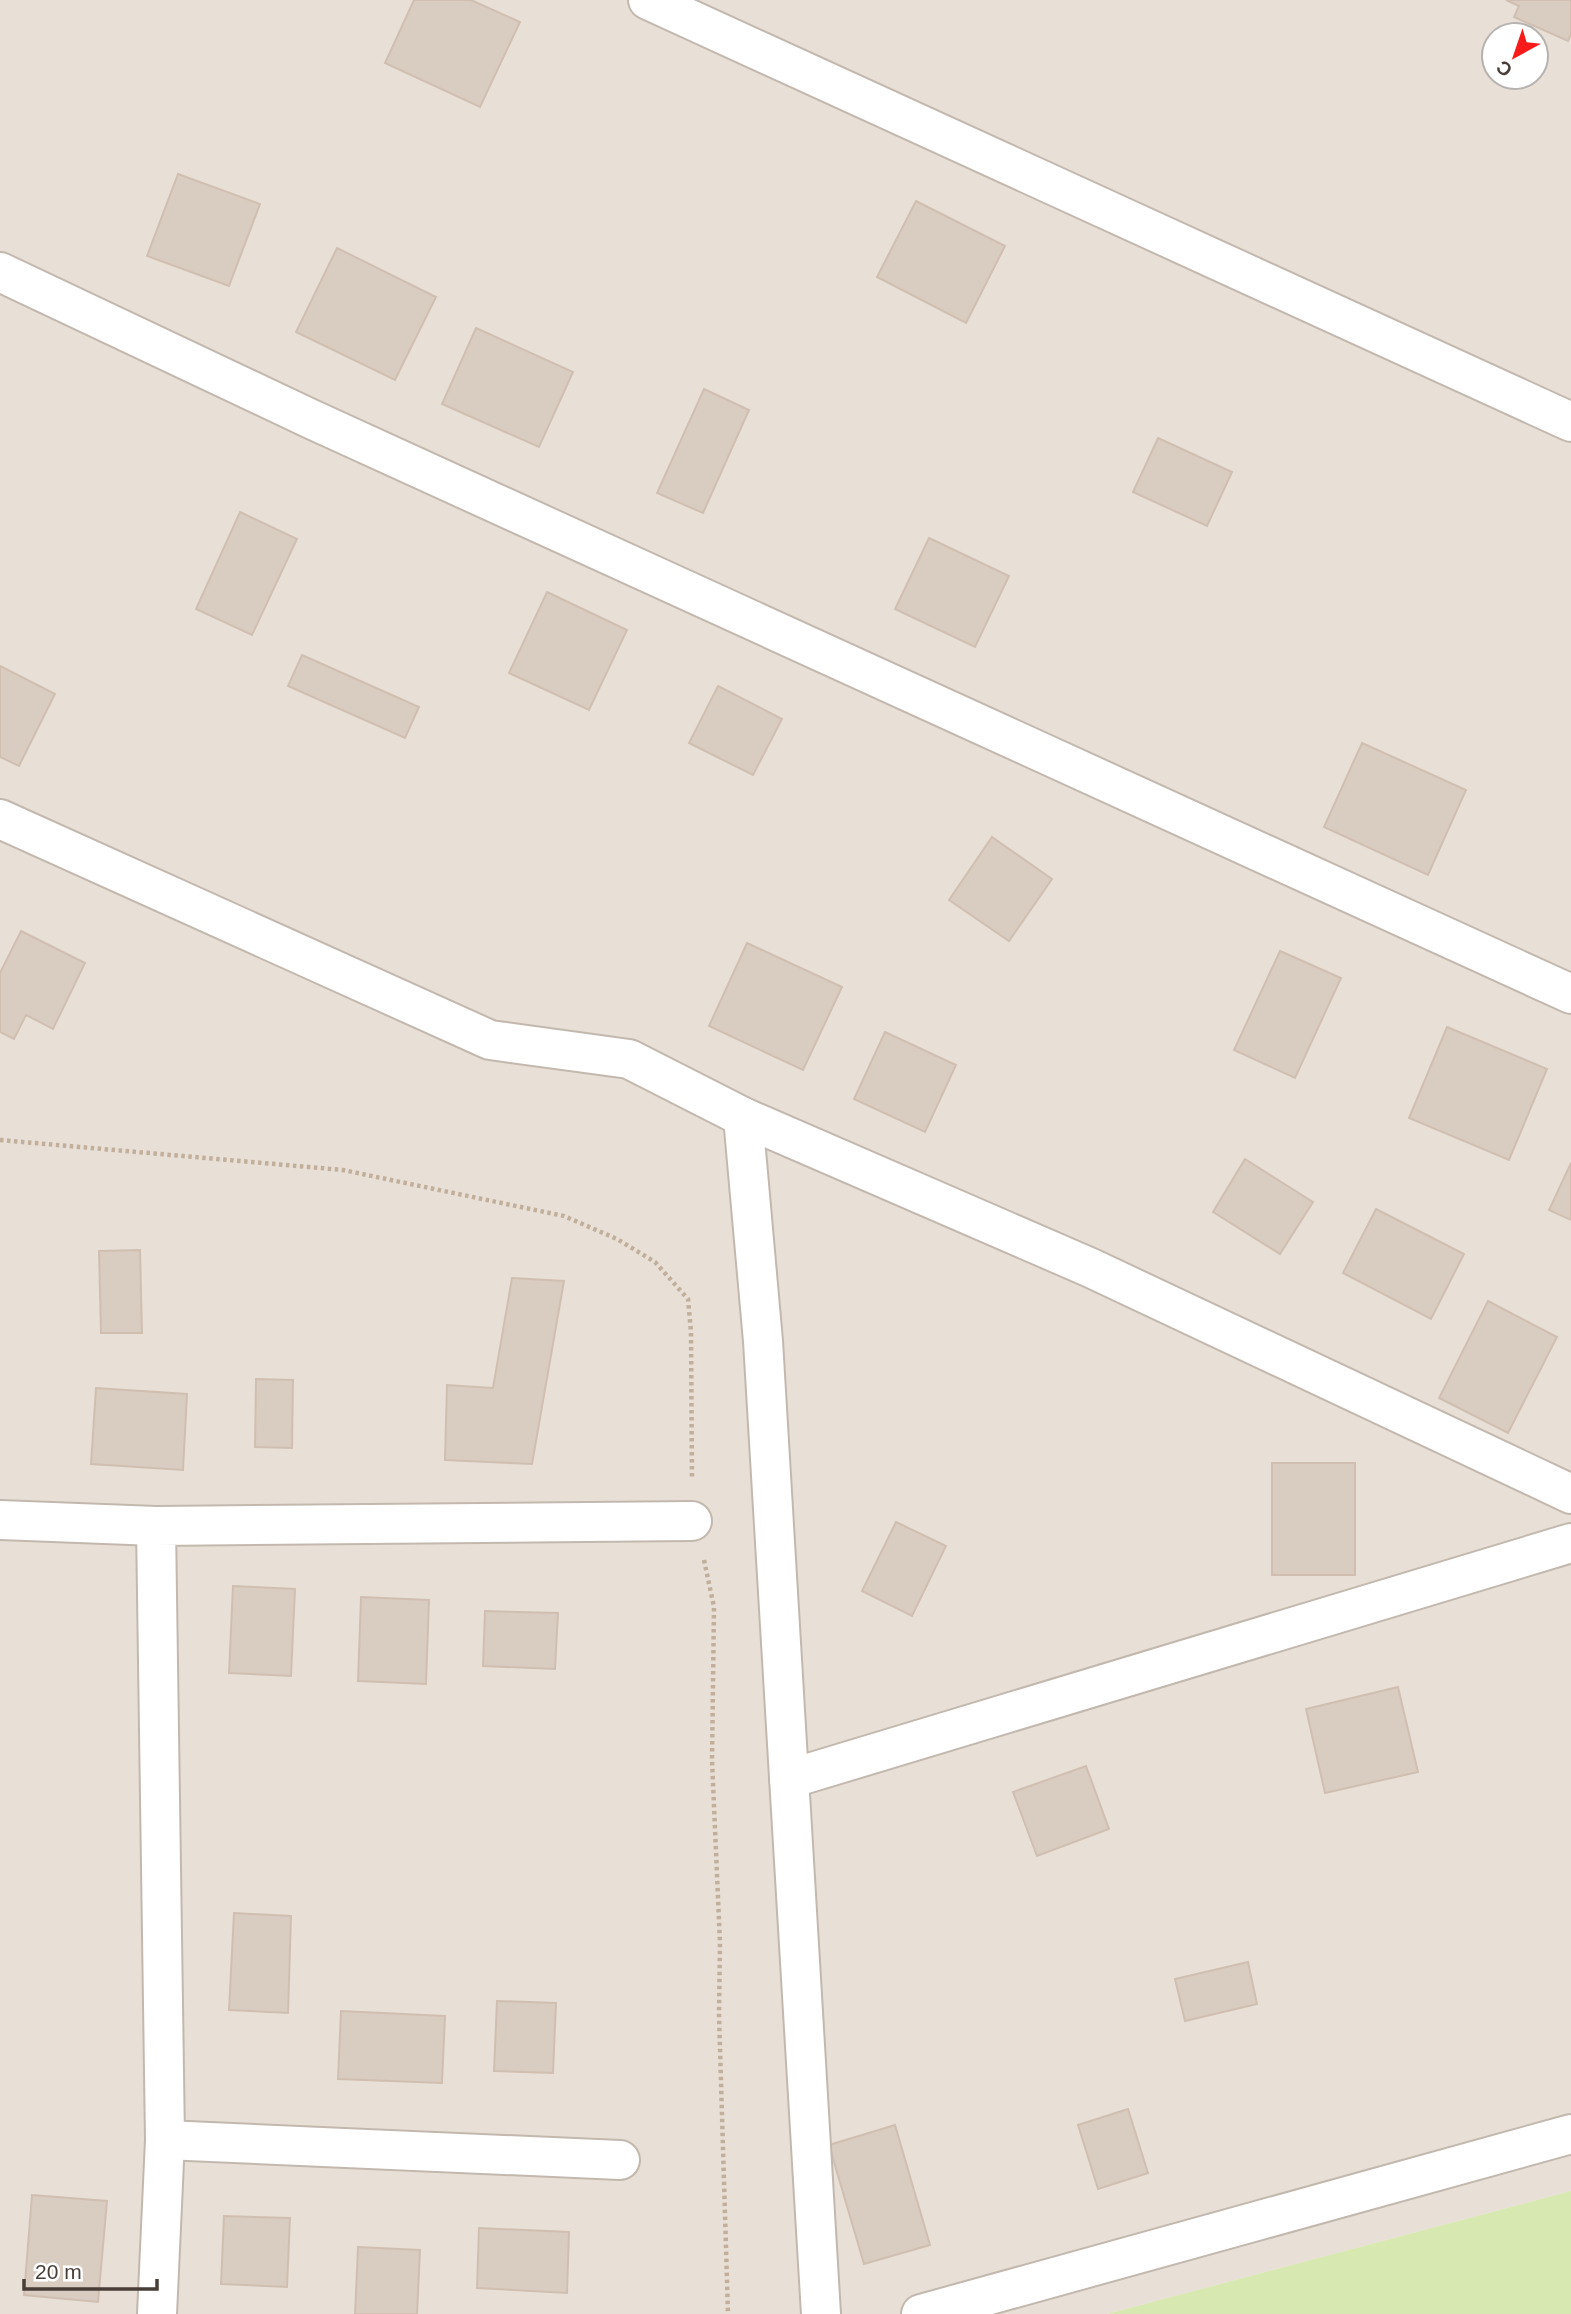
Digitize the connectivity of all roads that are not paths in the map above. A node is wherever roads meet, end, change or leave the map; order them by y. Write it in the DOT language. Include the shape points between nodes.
graph roads {
  1 [pos="648,0"];
  2 [pos="0,272"];
  3 [pos="1571,422"];
  4 [pos="0,819"];
  5 [pos="1571,994"];
  6 [pos="743,1117"];
  7 [pos="1571,1494"];
  8 [pos="0,1520"];
  9 [pos="692,1521"];
  10 [pos="156,1526"];
  11 [pos="1571,1544"];
  12 [pos="789,1779"];
  13 [pos="1571,2134"];
  14 [pos="164,2140"];
  15 [pos="620,2160"];
  16 [pos="157,2314"];
  17 [pos="821,2314"];
  18 [pos="922,2314"];
  1 -- 3 [label="street"];
  2 -- 5 [label="street" via="311,419"];
  4 -- 6 [label="street" via="490,1040 629,1059"];
  6 -- 7 [label="street" via="1091,1268"];
  6 -- 12 [label="street" via="763,1341"];
  8 -- 10 [label="street"];
  9 -- 10 [label="street"];
  10 -- 14 [label="street"];
  11 -- 12 [label="street"];
  12 -- 17 [label="street"];
  13 -- 18 [label="street"];
  14 -- 15 [label="street"];
  14 -- 16 [label="street"];
}
